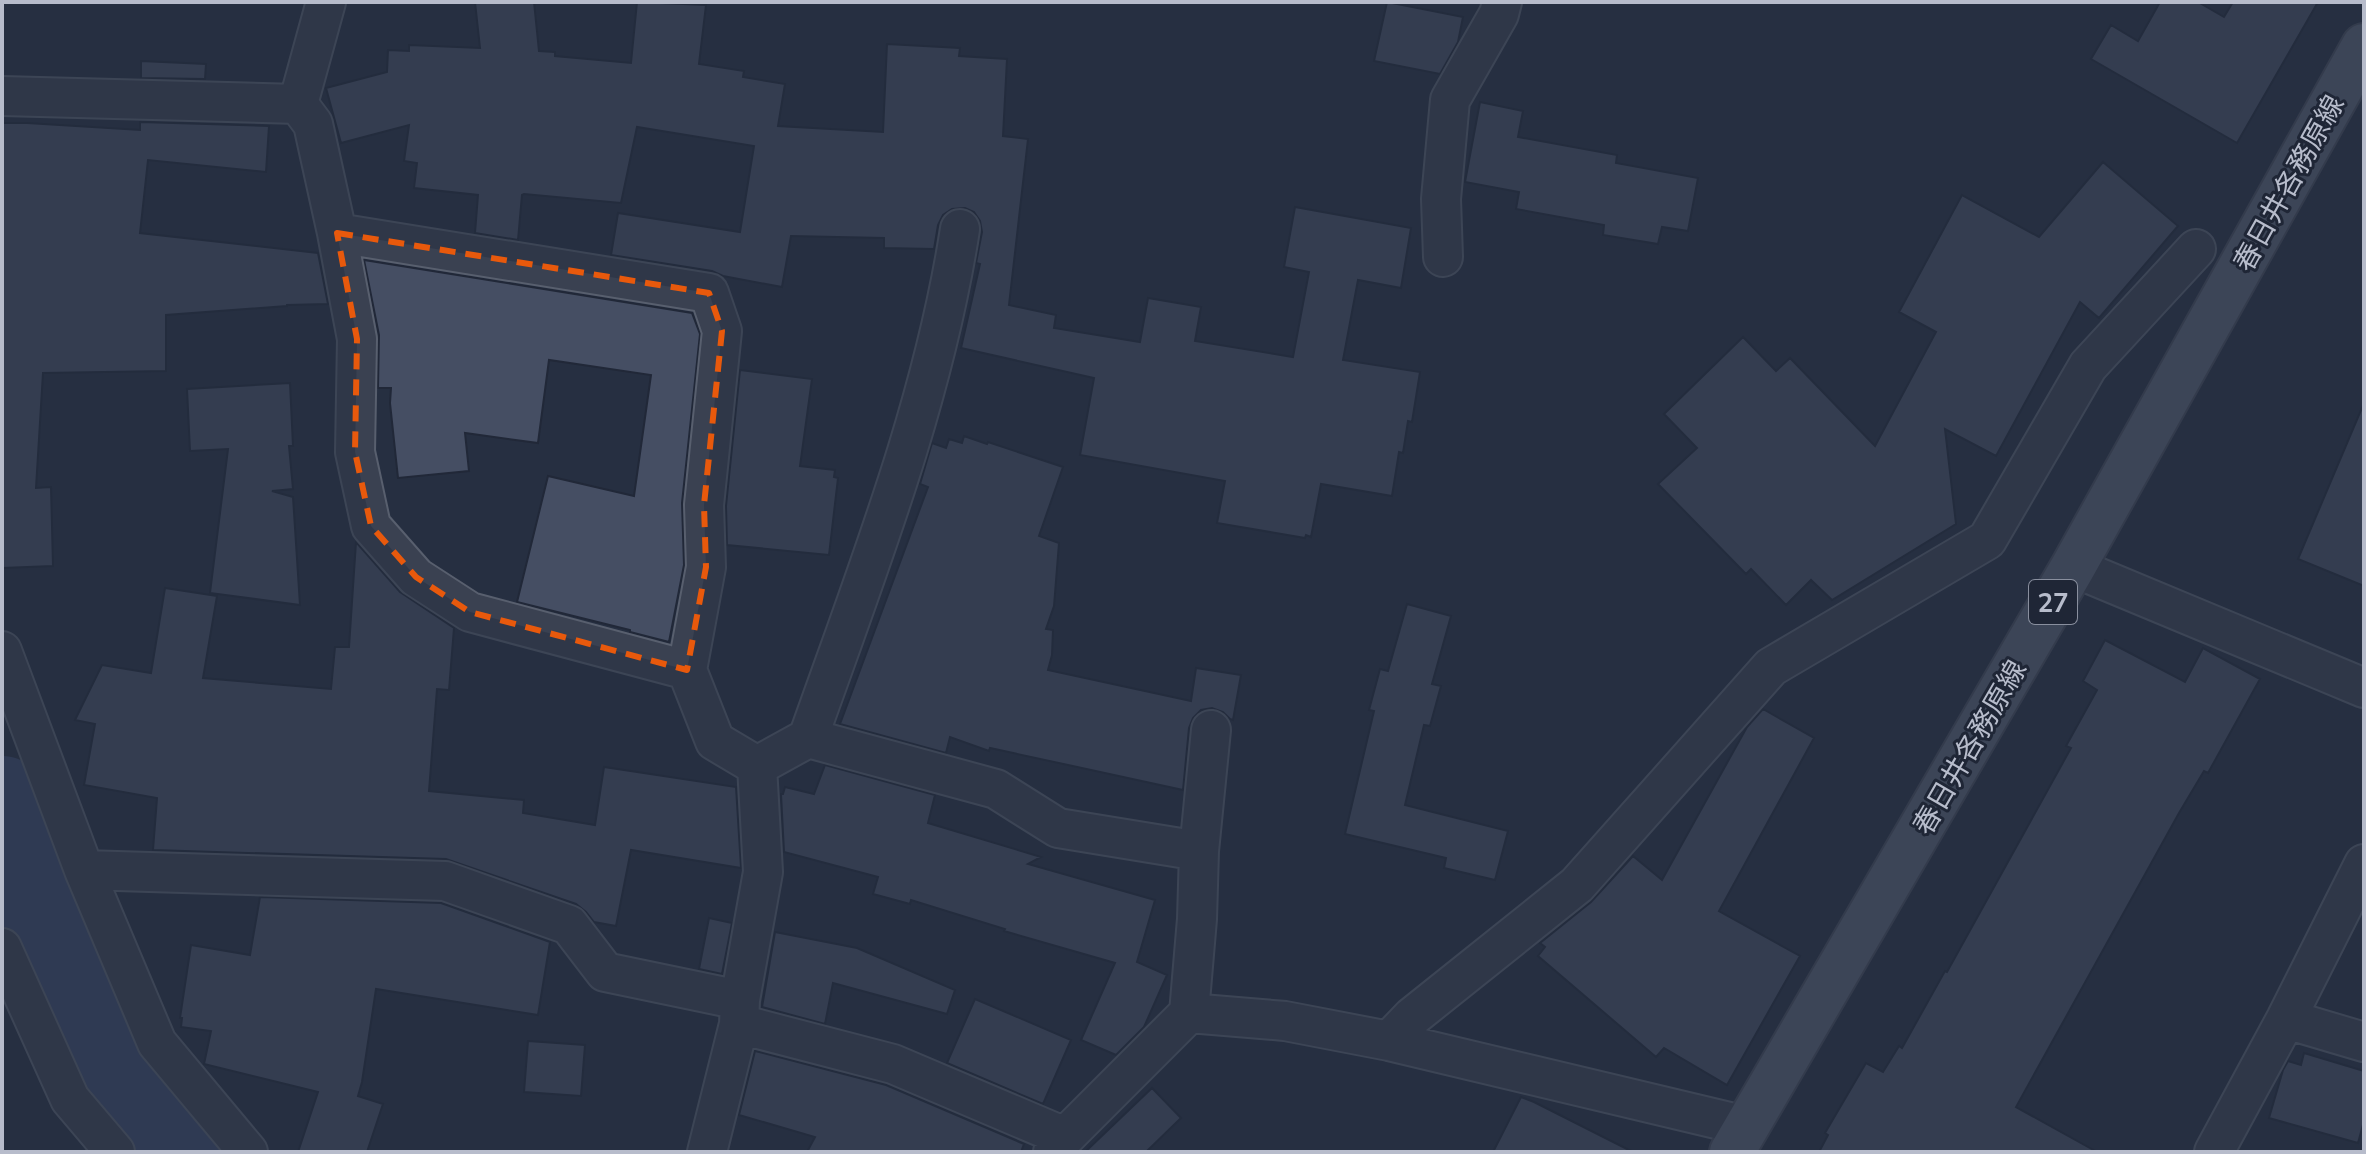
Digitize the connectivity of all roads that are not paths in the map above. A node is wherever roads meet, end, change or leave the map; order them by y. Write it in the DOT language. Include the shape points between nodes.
graph roads {
  1 [pos="326,2"];
  2 [pos="1502,2"];
  3 [pos="2364,46"];
  4 [pos="2,96"];
  5 [pos="298,104"];
  6 [pos="960,229"];
  7 [pos="337,233"];
  8 [pos="2196,249"];
  9 [pos="1443,257"];
  10 [pos="2073,567"];
  11 [pos="2,651"];
  12 [pos="687,670"];
  13 [pos="2364,688"];
  14 [pos="1211,730"];
  15 [pos="808,738"];
  16 [pos="757,766"];
  17 [pos="1199,851"];
  18 [pos="2364,864"];
  19 [pos="84,870"];
  20 [pos="2,948"];
  21 [pos="739,1012"];
  22 [pos="1189,1013"];
  23 [pos="2286,1019"];
  24 [pos="1389,1041"];
  25 [pos="2364,1042"];
  26 [pos="1739,1139"];
  27 [pos="1059,1144"];
  28 [pos="115,1152"];
  29 [pos="248,1152"];
  30 [pos="707,1152"];
  31 [pos="2214,1152"];
  1 -- 5 [label="street"];
  2 -- 9 [label="street" via="1450,100 1441,199"];
  3 -- 10 [label="main road, 春日井各務原線 / 27"];
  4 -- 5 [label="street"];
  5 -- 7 [label="street" via="313,124"];
  6 -- 15 [label="street" via="950,291 898,482"];
  7 -- 12 [label="street" via="357,339 355,452 371,526 416,577 470,612"];
  7 -- 12 [label="street" via="709,293 722,331 704,505 706,567"];
  8 -- 24 [label="street" via="2088,366 1987,540 1771,667 1577,885"];
  10 -- 13 [label="street"];
  10 -- 26 [label="main road, 春日井各務原線 / 27"];
  11 -- 19 [label="street"];
  12 -- 16 [label="street" via="715,741"];
  14 -- 17 [label="street"];
  15 -- 16 [label="street"];
  15 -- 17 [label="street" via="996,789 1058,828"];
  16 -- 21 [label="street" via="763,872"];
  17 -- 22 [label="street"];
  18 -- 23 [label="street"];
  19 -- 21 [label="street" via="445,881 569,925 605,972"];
  19 -- 29 [label="street" via="157,1043"];
  20 -- 28 [label="street" via="70,1099"];
  21 -- 27 [label="street" via="893,1064"];
  21 -- 30 [label="street"];
  22 -- 24 [label="street" via="1285,1021"];
  22 -- 27 [label="street"];
  23 -- 25 [label="street"];
  23 -- 31 [label="street"];
  24 -- 26 [label="street"];
}
